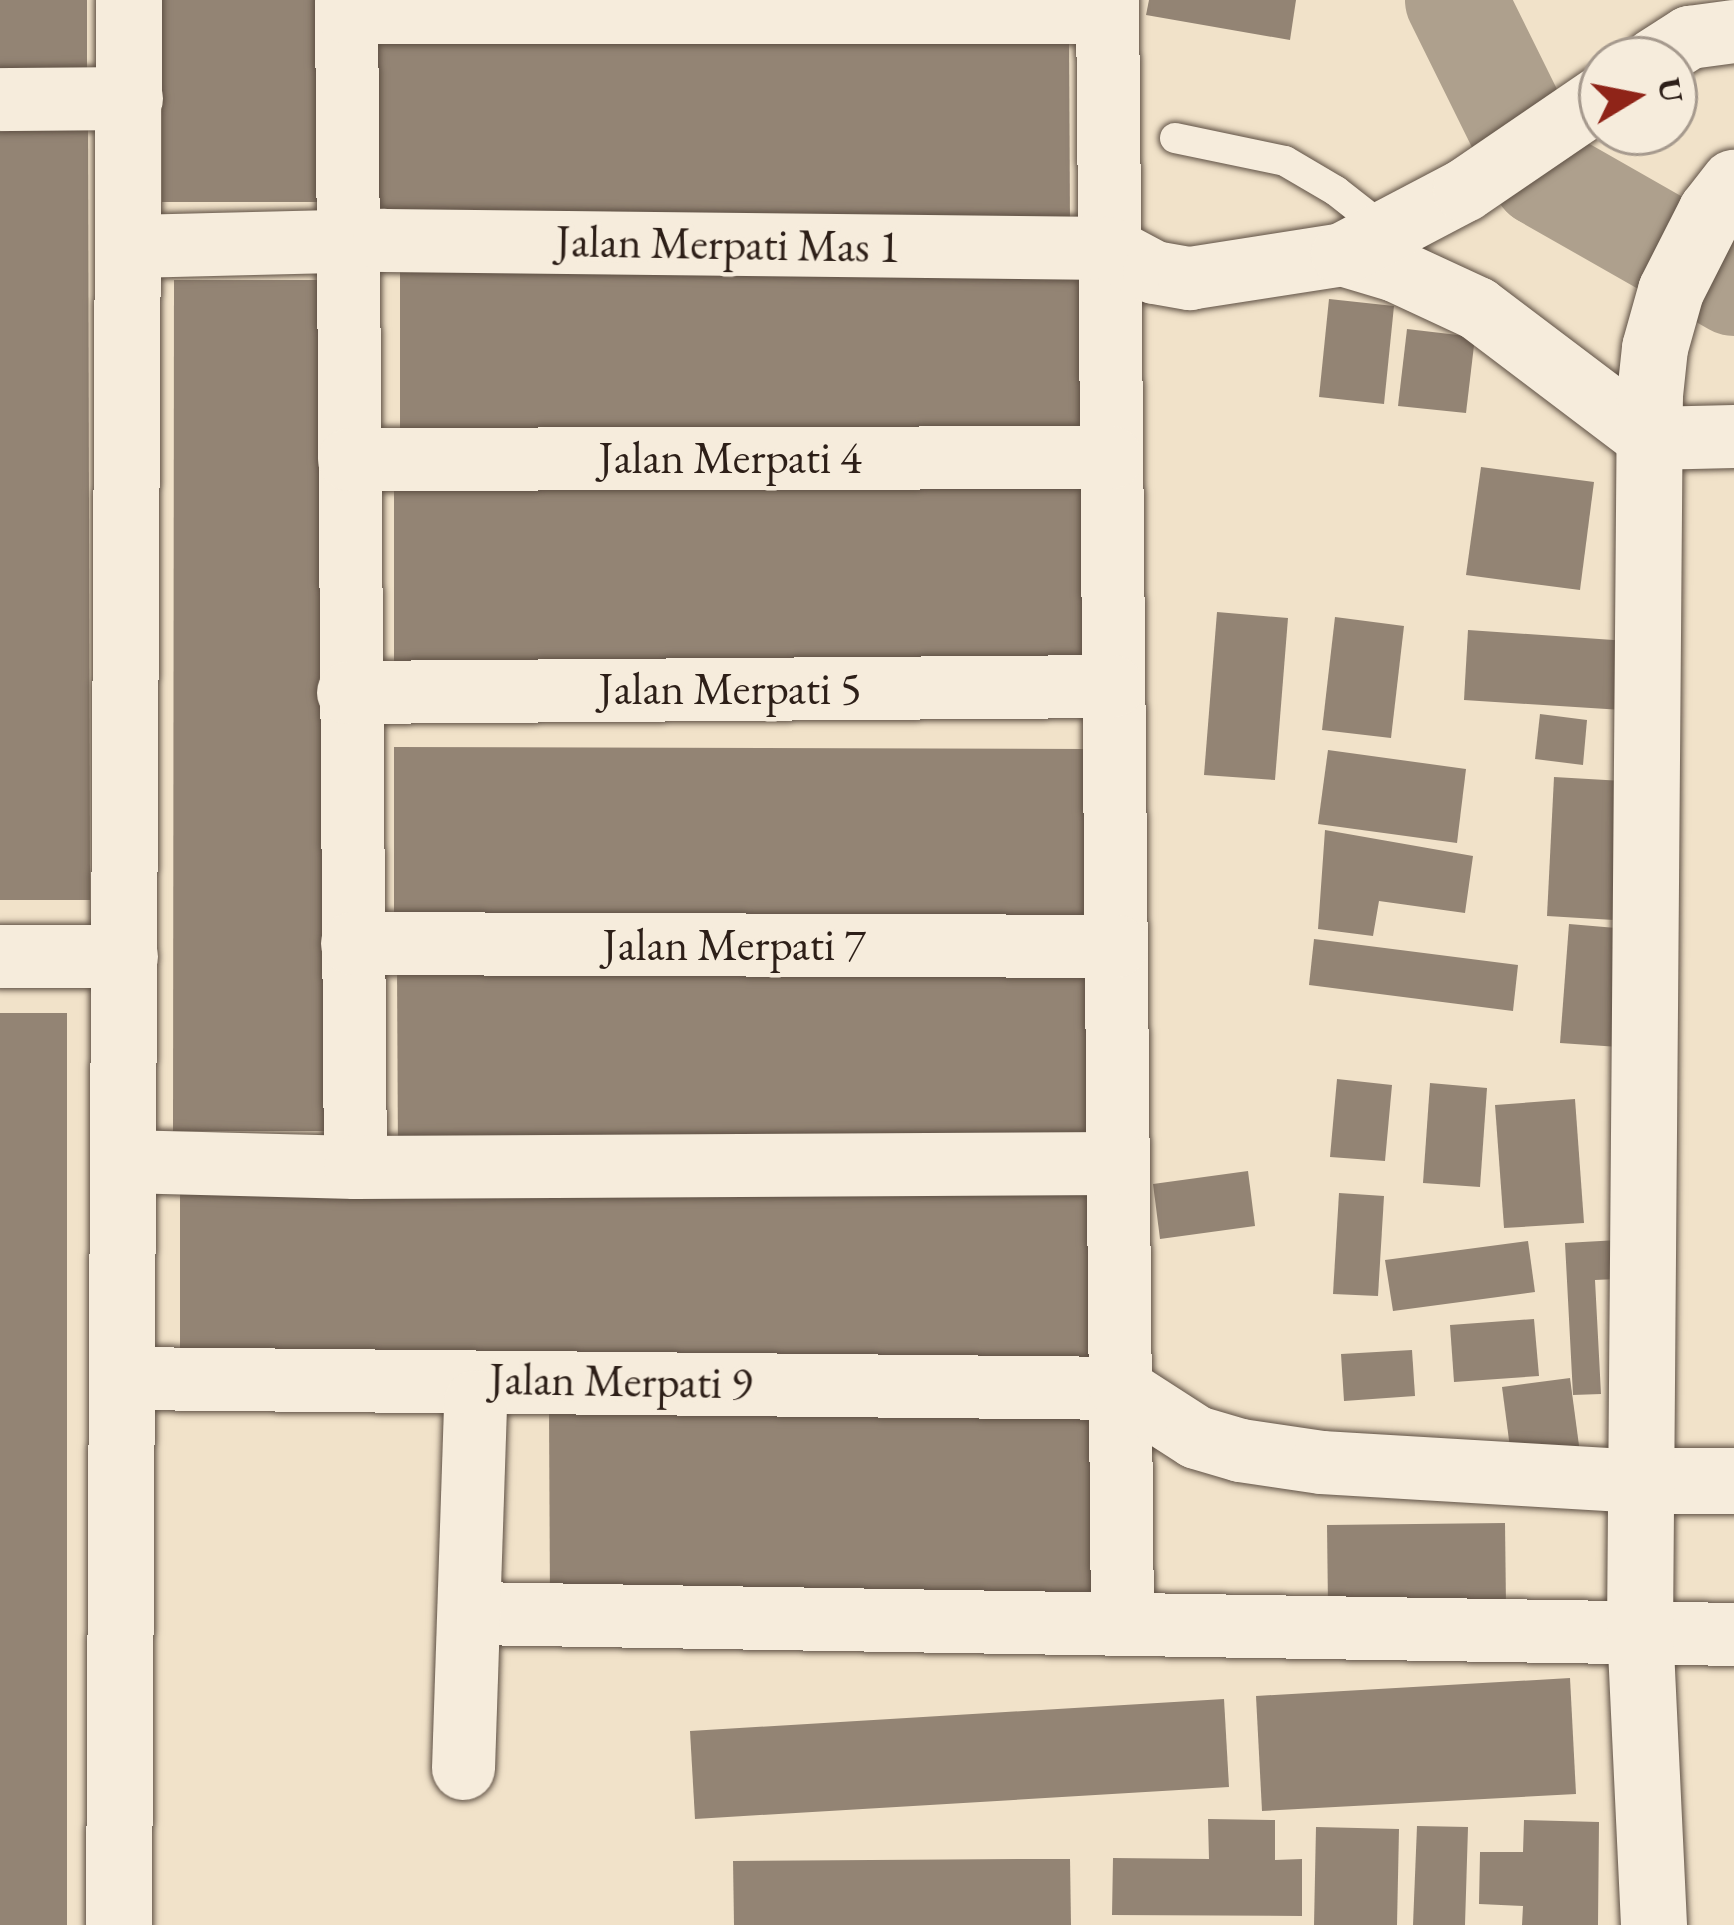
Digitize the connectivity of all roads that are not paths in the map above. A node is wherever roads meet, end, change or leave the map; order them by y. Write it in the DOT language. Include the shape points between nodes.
graph roads {
  1 [pos="130,0"];
  2 [pos="346,6"];
  3 [pos="1107,6"];
  4 [pos="1734,31"];
  5 [pos="1696,36"];
  6 [pos="130,98"];
  7 [pos="0,100"];
  8 [pos="1578,114"];
  9 [pos="1175,138"];
  10 [pos="1722,198"];
  11 [pos="346,240"];
  12 [pos="1365,242"];
  13 [pos="132,246"];
  14 [pos="1109,248"];
  15 [pos="1734,436"];
  16 [pos="1649,438"];
  17 [pos="1111,457"];
  18 [pos="350,459"];
  19 [pos="1113,706"];
  20 [pos="350,711"];
  21 [pos="352,943"];
  22 [pos="1115,946"];
  23 [pos="0,956"];
  24 [pos="126,956"];
  25 [pos="124,1161"];
  26 [pos="1118,1163"];
  27 [pos="355,1167"];
  28 [pos="123,1378"];
  29 [pos="1120,1388"];
  30 [pos="475,1401"];
  31 [pos="1734,1480"];
  32 [pos="1644,1481"];
  33 [pos="471,1613"];
  34 [pos="1122,1620"];
  35 [pos="1640,1632"];
  36 [pos="1734,1634"];
  37 [pos="463,1768"];
  38 [pos="119,1925"];
  39 [pos="1654,1925"];
  1 -- 6 [label="street"];
  2 -- 3 [label="street"];
  2 -- 11 [label="street"];
  3 -- 14 [label="street"];
  4 -- 5 [label="street"];
  6 -- 7 [label="street"];
  6 -- 13 [label="street"];
  8 -- 12 [label="street" via="1464,190"];
  9 -- 12 [label="lane" via="1285,161 1336,190"];
  10 -- 16 [label="street" via="1671,291 1654,348"];
  11 -- 13 [label="street, Jalan Merpati Mas 1"];
  11 -- 14 [label="street, Jalan Merpati Mas 1"];
  11 -- 18 [label="street"];
  12 -- 14 [label="street" via="1189,278 1154,272"];
  12 -- 16 [label="street" via="1395,270 1477,308"];
  13 -- 24 [label="street"];
  14 -- 17 [label="street"];
  15 -- 16 [label="street"];
  16 -- 32 [label="street"];
  17 -- 18 [label="street, Jalan Merpati 4"];
  17 -- 19 [label="street"];
  18 -- 20 [label="street"];
  19 -- 20 [label="street, Jalan Merpati 5"];
  19 -- 22 [label="street"];
  20 -- 21 [label="street"];
  21 -- 22 [label="street, Jalan Merpati 7"];
  21 -- 27 [label="street"];
  22 -- 26 [label="street"];
  23 -- 24 [label="street"];
  24 -- 25 [label="street"];
  25 -- 27 [label="street"];
  25 -- 28 [label="street"];
  26 -- 27 [label="street"];
  26 -- 29 [label="street"];
  28 -- 29 [label="street, Jalan Merpati 9"];
  28 -- 38 [label="street"];
  29 -- 32 [label="street" via="1196,1438 1240,1450"];
  29 -- 34 [label="street"];
  30 -- 33 [label="street"];
  31 -- 32 [label="street"];
  32 -- 35 [label="street"];
  33 -- 34 [label="street"];
  33 -- 37 [label="street"];
  34 -- 35 [label="street"];
  35 -- 36 [label="street"];
  35 -- 39 [label="street"];
}
